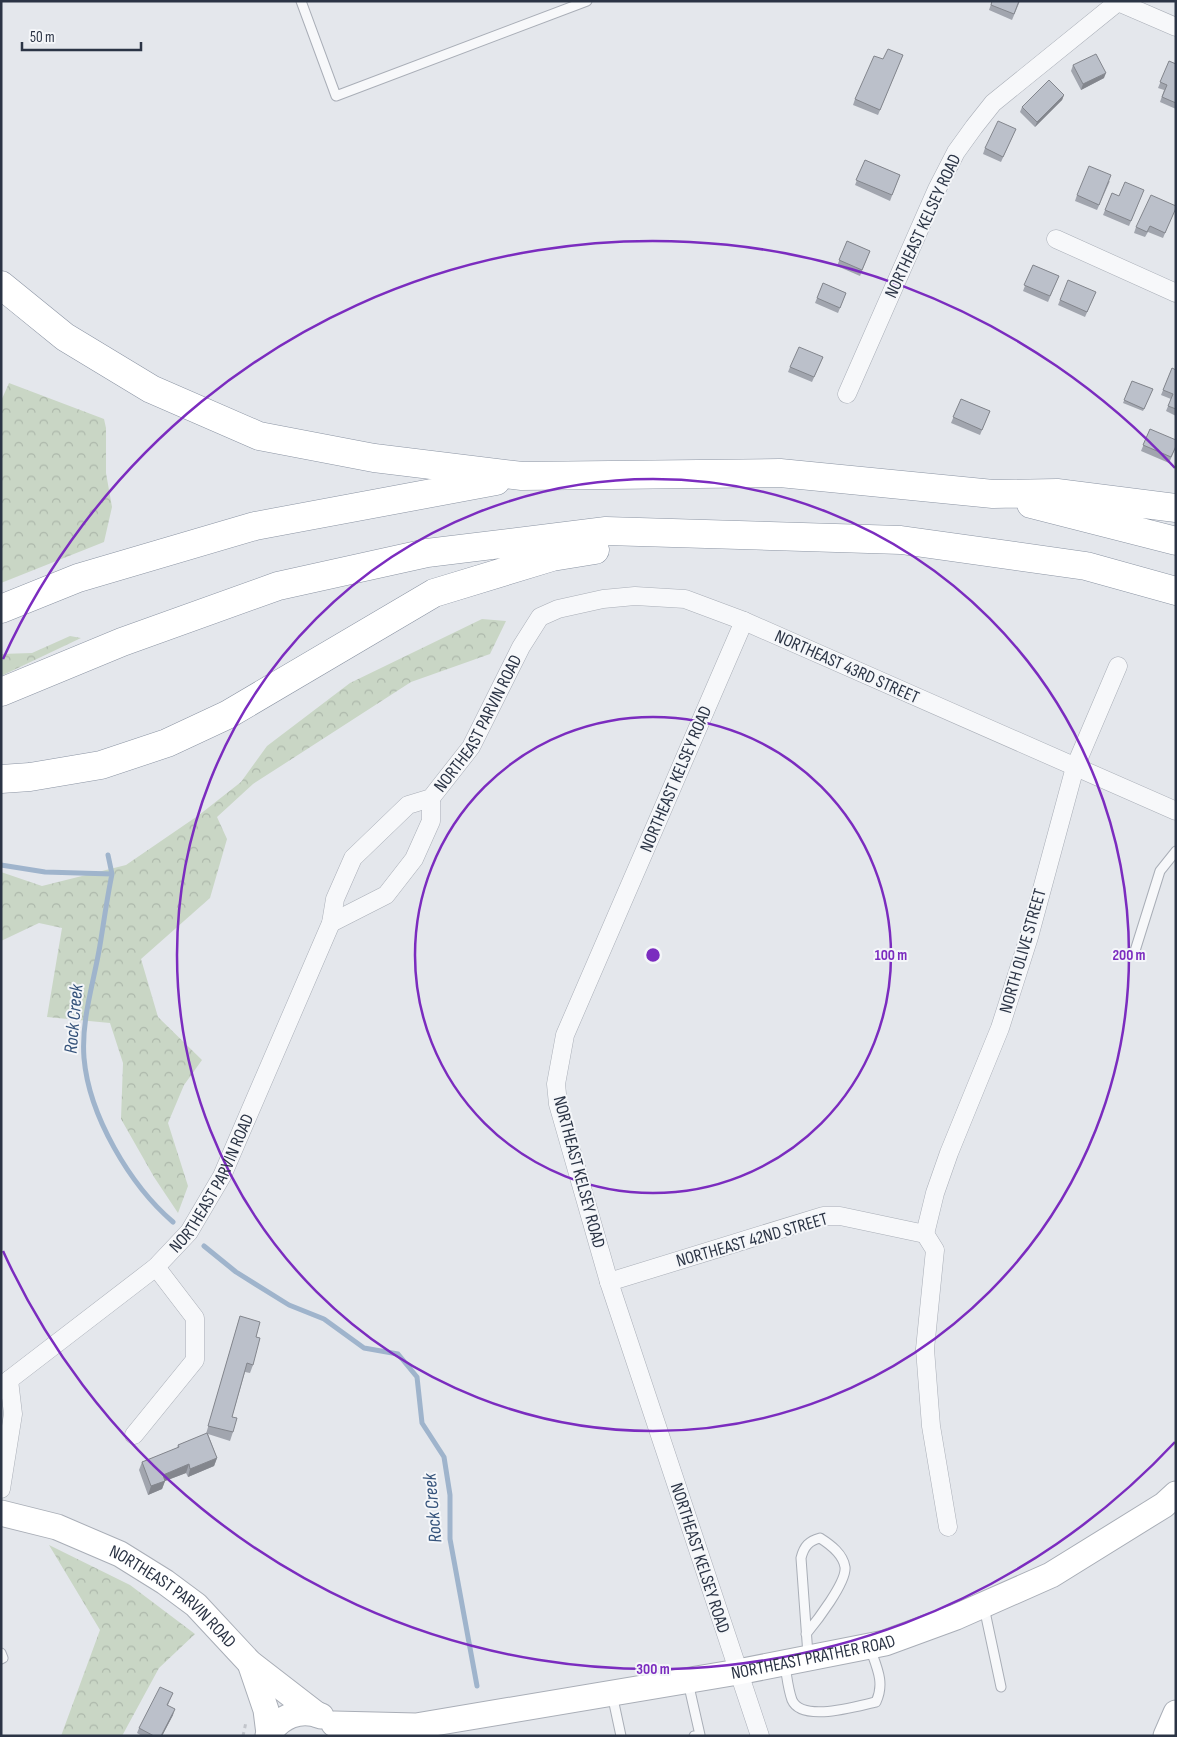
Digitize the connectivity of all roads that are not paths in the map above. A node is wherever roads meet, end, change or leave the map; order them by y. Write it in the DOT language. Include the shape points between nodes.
graph roads {
  1 [pos="301,1"];
  2 [pos="587,1"];
  3 [pos="1118,2"];
  4 [pos="1176,27"];
  5 [pos="1056,238"];
  6 [pos="1,285"];
  7 [pos="1176,293"];
  8 [pos="847,394"];
  9 [pos="522,476"];
  10 [pos="993,494"];
  11 [pos="1176,508"];
  12 [pos="698,534"];
  13 [pos="1176,541"];
  14 [pos="1086,566"];
  15 [pos="1176,591"];
  16 [pos="1176,608"];
  17 [pos="1,609"];
  18 [pos="744,621"];
  19 [pos="521,647"];
  20 [pos="1118,666"];
  21 [pos="1,692"];
  22 [pos="1076,767"];
  23 [pos="1,779"];
  24 [pos="431,798"];
  25 [pos="1176,811"];
  26 [pos="1176,851"];
  27 [pos="331,923"];
  28 [pos="1134,954"];
  29 [pos="925,1234"];
  30 [pos="156,1267"];
  31 [pos="609,1282"];
  32 [pos="5,1385"];
  33 [pos="134,1435"];
  34 [pos="1,1490"];
  35 [pos="1176,1494"];
  36 [pos="1,1514"];
  37 [pos="948,1527"];
  38 [pos="984,1604"];
  39 [pos="869,1646"];
  40 [pos="800,1652"];
  41 [pos="1,1653"];
  42 [pos="1,1659"];
  43 [pos="250,1663"];
  44 [pos="738,1672"];
  45 [pos="688,1681"];
  46 [pos="1001,1688"];
  47 [pos="612,1694"];
  48 [pos="1176,1713"];
  49 [pos="331,1724"];
  50 [pos="408,1731"];
  51 [pos="268,1735"];
  52 [pos="621,1736"];
  53 [pos="694,1736"];
  54 [pos="760,1736"];
  55 [pos="1166,1736"];
  1 -- 2 [label="lane" via="336,96"];
  3 -- 4 [label="street"];
  3 -- 8 [label="street, NORTHEAST KELSEY ROAD" via="993,103 956,152"];
  5 -- 7 [label="street"];
  6 -- 9 [label="highway" via="66,337 151,389 259,436 374,458"];
  9 -- 10 [label="highway" via="780,473"];
  9 -- 17 [label="highway" via="255,526 78,578"];
  10 -- 11 [label="highway" via="1057,493"];
  10 -- 13 [label="highway"];
  12 -- 14 [label="highway" via="901,540"];
  12 -- 21 [label="highway" via="606,531 446,551 278,586 122,642"];
  12 -- 23 [label="highway" via="552,557 434,594 227,715 166,743 101,765"];
  14 -- 15 [label="highway"];
  14 -- 16 [label="highway"];
  18 -- 19 [label="street, NORTHEAST 43RD STREET" via="685,599 635,596 603,599 558,609 540,617"];
  18 -- 22 [label="street, NORTHEAST 43RD STREET"];
  18 -- 31 [label="street, NORTHEAST KELSEY ROAD" via="565,1035 558,1066 558,1104"];
  19 -- 24 [label="street, NORTHEAST PARVIN ROAD" via="471,747"];
  20 -- 22 [label="street, NORTH OLIVE STREET"];
  22 -- 25 [label="street, NORTHEAST 43RD STREET"];
  22 -- 29 [label="street, NORTH OLIVE STREET" via="1000,1028 949,1153"];
  24 -- 27 [label="street, NORTHEAST PARVIN ROAD" via="408,805 353,858 335,899"];
  24 -- 27 [label="street, NORTHEAST PARVIN ROAD" via="431,821 414,859 386,895"];
  26 -- 28 [label="lane" via="1160,870"];
  27 -- 30 [label="street, NORTHEAST PARVIN ROAD" via="222,1176 189,1232"];
  29 -- 31 [label="street, NORTHEAST 42ND STREET" via="840,1216 823,1216"];
  29 -- 37 [label="street" via="935,1250 925,1349 931,1426"];
  30 -- 32 [label="street, NORTHEAST PARVIN ROAD"];
  30 -- 33 [label="street" via="196,1318 195,1360"];
  31 -- 44 [label="street, NORTHEAST KELSEY ROAD"];
  32 -- 34 [label="street, NORTHEAST PARVIN ROAD" via="13,1414"];
  35 -- 38 [label="main road, NORTHEAST PRATHER ROAD" via="1164,1505 1051,1575"];
  36 -- 43 [label="main road, NORTHEAST PARVIN ROAD" via="57,1527 120,1554 196,1605"];
  38 -- 39 [label="main road, NORTHEAST PRATHER ROAD" via="885,1643"];
  38 -- 46 [label="lane"];
  39 -- 40 [label="main road, NORTHEAST PRATHER ROAD"];
  39 -- 40 [label="lane" via="882,1690 876,1702 813,1714 793,1702"];
  40 -- 40 [label="lane" via="801,1558 803,1549 811,1540 820,1538 832,1545 845,1569 842,1580"];
  40 -- 44 [label="main road, NORTHEAST PRATHER ROAD"];
  41 -- 42 [label="lane"];
  43 -- 49 [label="main road, NORTHEAST PARVIN ROAD"];
  43 -- 51 [label="main road, NORTHEAST PARVIN ROAD" via="266,1710"];
  44 -- 45 [label="main road, NORTHEAST PRATHER ROAD"];
  44 -- 54 [label="street, NORTHEAST KELSEY ROAD"];
  45 -- 47 [label="main road, NORTHEAST PRATHER ROAD"];
  45 -- 53 [label="lane" via="700,1735"];
  47 -- 50 [label="main road, NORTHEAST PRATHER ROAD"];
  47 -- 52 [label="lane"];
  48 -- 55 [label="main road"];
  49 -- 50 [label="main road, NORTHEAST PRATHER ROAD"];
  49 -- 51 [label="main road, NORTHEAST PRATHER ROAD" via="302,1712 277,1723"];
}
